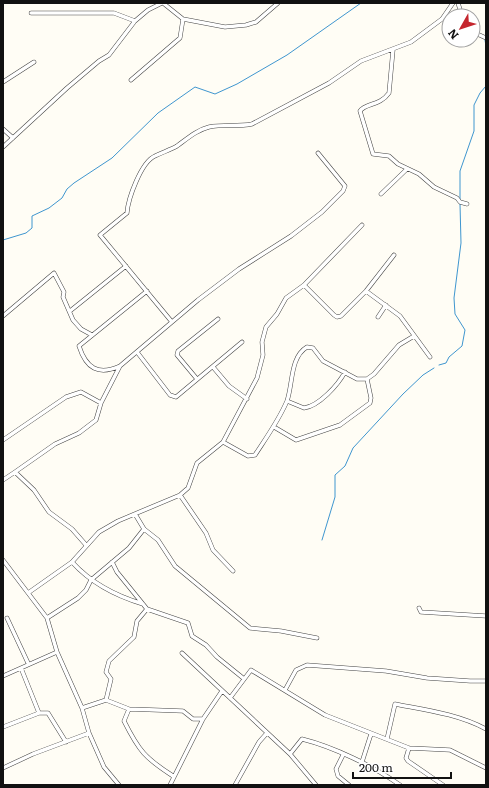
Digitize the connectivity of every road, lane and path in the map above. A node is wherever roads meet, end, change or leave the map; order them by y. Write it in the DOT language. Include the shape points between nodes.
graph roads {
  1 [pos="163,3"];
  2 [pos="278,3"];
  3 [pos="453,3"];
  4 [pos="31,13"];
  5 [pos="183,19"];
  6 [pos="135,21"];
  7 [pos="393,50"];
  8 [pos="34,62"];
  9 [pos="132,80"];
  10 [pos="3,82"];
  11 [pos="3,129"];
  12 [pos="13,138"];
  13 [pos="3,147"];
  14 [pos="318,154"];
  15 [pos="407,169"];
  16 [pos="381,194"];
  17 [pos="467,204"];
  18 [pos="362,225"];
  19 [pos="394,255"];
  20 [pos="126,266"];
  21 [pos="304,285"];
  22 [pos="147,291"];
  23 [pos="366,291"];
  24 [pos="386,305"];
  25 [pos="70,311"];
  26 [pos="3,316"];
  27 [pos="378,317"];
  28 [pos="218,319"];
  29 [pos="172,322"];
  30 [pos="92,335"];
  31 [pos="414,336"];
  32 [pos="242,342"];
  33 [pos="137,352"];
  34 [pos="430,357"];
  35 [pos="120,366"];
  36 [pos="213,367"];
  37 [pos="345,372"];
  38 [pos="197,379"];
  39 [pos="367,379"];
  40 [pos="246,398"];
  41 [pos="287,401"];
  42 [pos="101,403"];
  43 [pos="274,426"];
  44 [pos="3,440"];
  45 [pos="223,442"];
  46 [pos="15,472"];
  47 [pos="3,480"];
  48 [pos="180,495"];
  49 [pos="135,514"];
  50 [pos="144,529"];
  51 [pos="86,545"];
  52 [pos="3,560"];
  53 [pos="72,562"];
  54 [pos="112,562"];
  55 [pos="233,571"];
  56 [pos="91,580"];
  57 [pos="28,593"];
  58 [pos="143,604"];
  59 [pos="419,608"];
  60 [pos="147,609"];
  61 [pos="486,616"];
  62 [pos="7,618"];
  63 [pos="47,618"];
  64 [pos="317,638"];
  65 [pos="57,652"];
  66 [pos="182,653"];
  67 [pos="28,664"];
  68 [pos="21,668"];
  69 [pos="3,676"];
  70 [pos="243,678"];
  71 [pos="486,681"];
  72 [pos="285,690"];
  73 [pos="222,691"];
  74 [pos="230,698"];
  75 [pos="106,700"];
  76 [pos="82,708"];
  77 [pos="129,709"];
  78 [pos="39,713"];
  79 [pos="203,719"];
  80 [pos="3,727"];
  81 [pos="486,729"];
  82 [pos="89,733"];
  83 [pos="267,733"];
  84 [pos="371,734"];
  85 [pos="387,739"];
  86 [pos="66,742"];
  87 [pos="409,748"];
  88 [pos="290,754"];
  89 [pos="343,755"];
  90 [pos="362,762"];
  91 [pos="3,768"];
  92 [pos="486,768"];
  93 [pos="173,776"];
  94 [pos="119,785"];
  95 [pos="170,785"];
  96 [pos="236,785"];
  97 [pos="316,785"];
  98 [pos="349,785"];
  99 [pos="400,785"];
  100 [pos="443,785"];
  1 -- 5 [label="street"];
  1 -- 6 [label="street" via="148,10"];
  2 -- 5 [label="street" via="263,18 246,25 212,26"];
  3 -- 7 [label="street" via="434,26 411,42"];
  4 -- 6 [label="street" via="114,13"];
  5 -- 9 [label="street" via="180,38"];
  6 -- 12 [label="street" via="109,55 70,86"];
  7 -- 15 [label="street" via="389,93 378,102 362,107 360,112 373,154 389,156"];
  7 -- 20 [label="street" via="361,61 329,83 252,124 202,129 167,152 154,156 141,172 128,203 127,213 100,235"];
  8 -- 10 [label="street"];
  11 -- 12 [label="street"];
  12 -- 13 [label="street"];
  14 -- 29 [label="street" via="345,186 343,191 322,212 291,236 239,269"];
  15 -- 16 [label="street"];
  15 -- 17 [label="street"];
  18 -- 21 [label="street"];
  19 -- 23 [label="street"];
  20 -- 22 [label="street"];
  20 -- 25 [label="street"];
  21 -- 23 [label="street" via="337,317"];
  21 -- 40 [label="street" via="286,298 266,327 257,378"];
  22 -- 29 [label="street"];
  22 -- 30 [label="street"];
  23 -- 24 [label="street"];
  24 -- 27 [label="street"];
  24 -- 31 [label="street" via="400,316"];
  25 -- 26 [label="street" via="63,297 62,286 54,273"];
  25 -- 30 [label="street" via="81,329"];
  28 -- 38 [label="street" via="178,351 179,358"];
  29 -- 33 [label="street"];
  30 -- 35 [label="street" via="79,346 84,360 91,367 100,370 110,371"];
  31 -- 34 [label="street"];
  31 -- 39 [label="street" via="399,345"];
  32 -- 36 [label="street"];
  33 -- 35 [label="street"];
  33 -- 38 [label="street" via="170,395 176,397"];
  35 -- 42 [label="street"];
  36 -- 38 [label="street"];
  36 -- 40 [label="street" via="229,386"];
  37 -- 39 [label="street" via="357,379"];
  37 -- 41 [label="street" via="337,386 310,407 304,408"];
  37 -- 41 [label="street" via="324,361 312,348 307,347 298,354"];
  39 -- 43 [label="street" via="370,403 340,425 296,440"];
  40 -- 45 [label="street"];
  41 -- 43 [label="street"];
  42 -- 44 [label="street" via="81,392 66,397"];
  42 -- 46 [label="street" via="96,420"];
  43 -- 45 [label="street" via="255,455 251,457"];
  45 -- 48 [label="street" via="197,463 188,488"];
  46 -- 47 [label="street"];
  46 -- 51 [label="street" via="34,490 48,512 72,529"];
  48 -- 49 [label="street"];
  48 -- 55 [label="street" via="206,533 214,550"];
  49 -- 50 [label="street"];
  49 -- 51 [label="street" via="99,532"];
  50 -- 54 [label="street" via="129,548"];
  50 -- 64 [label="street" via="158,540 174,566 250,628"];
  51 -- 53 [label="street"];
  52 -- 57 [label="street"];
  53 -- 56 [label="street"];
  53 -- 57 [label="street"];
  54 -- 56 [label="street"];
  54 -- 58 [label="street" via="116,572"];
  56 -- 58 [label="street" via="120,597"];
  56 -- 63 [label="street" via="78,598"];
  57 -- 63 [label="street"];
  58 -- 60 [label="street"];
  59 -- 61 [label="street" via="421,612"];
  60 -- 70 [label="street" via="188,623 192,636 206,644 217,657"];
  60 -- 75 [label="street" via="137,621 134,637 109,661 106,672 111,679"];
  62 -- 67 [label="street"];
  63 -- 65 [label="street"];
  65 -- 67 [label="street"];
  65 -- 76 [label="street"];
  66 -- 73 [label="street"];
  67 -- 68 [label="street"];
  68 -- 69 [label="street"];
  68 -- 78 [label="street"];
  70 -- 72 [label="street" via="251,670"];
  70 -- 74 [label="street"];
  71 -- 72 [label="street" via="427,678 386,671 307,665 296,670"];
  72 -- 84 [label="street" via="325,715"];
  73 -- 74 [label="street"];
  73 -- 79 [label="street"];
  74 -- 83 [label="street"];
  75 -- 76 [label="street"];
  75 -- 77 [label="street"];
  76 -- 82 [label="street"];
  77 -- 79 [label="street" via="183,711 193,719"];
  77 -- 93 [label="street" via="124,721 136,746 153,763"];
  78 -- 80 [label="street"];
  78 -- 86 [label="street" via="50,715"];
  79 -- 93 [label="street"];
  81 -- 85 [label="street" via="443,713 395,704"];
  82 -- 86 [label="street"];
  82 -- 94 [label="street" via="104,767"];
  83 -- 88 [label="street"];
  83 -- 96 [label="street" via="259,742"];
  84 -- 85 [label="street"];
  84 -- 90 [label="street"];
  85 -- 87 [label="street"];
  86 -- 91 [label="street"];
  87 -- 92 [label="street" via="450,750"];
  87 -- 100 [label="street" via="406,758 408,761"];
  88 -- 89 [label="street" via="302,739"];
  88 -- 97 [label="street"];
  89 -- 90 [label="street"];
  89 -- 98 [label="street" via="336,769 338,776"];
  90 -- 99 [label="street"];
  93 -- 95 [label="street"];
}
